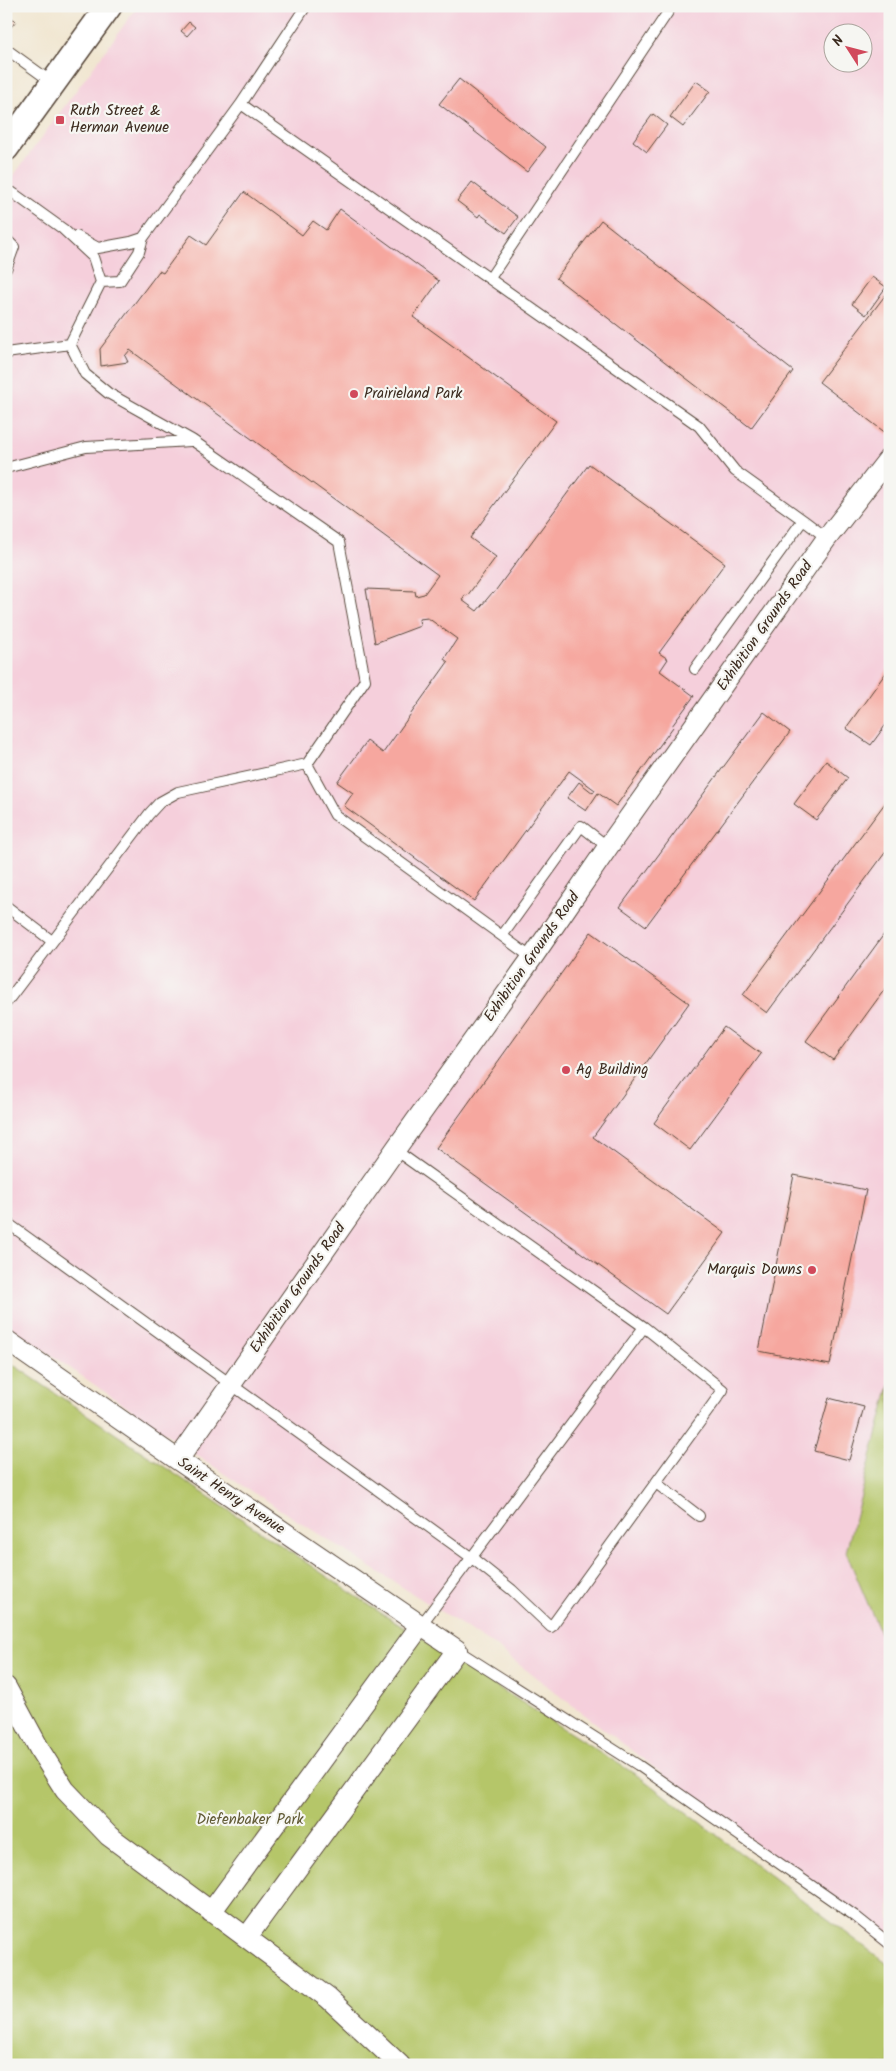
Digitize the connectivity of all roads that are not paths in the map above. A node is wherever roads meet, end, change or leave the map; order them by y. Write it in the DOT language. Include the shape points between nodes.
graph roads {
  1 [pos="109,6"];
  2 [pos="306,6"];
  3 [pos="672,6"];
  4 [pos="6,49"];
  5 [pos="54,84"];
  6 [pos="241,104"];
  7 [pos="6,148"];
  8 [pos="6,192"];
  9 [pos="63,229"];
  10 [pos="143,238"];
  11 [pos="6,239"];
  12 [pos="6,269"];
  13 [pos="490,278"];
  14 [pos="101,282"];
  15 [pos="70,344"];
  16 [pos="6,353"];
  17 [pos="192,440"];
  18 [pos="890,457"];
  19 [pos="6,468"];
  20 [pos="803,520"];
  21 [pos="827,538"];
  22 [pos="695,669"];
  23 [pos="307,764"];
  24 [pos="608,847"];
  25 [pos="6,906"];
  26 [pos="502,936"];
  27 [pos="52,941"];
  28 [pos="532,958"];
  29 [pos="6,1003"];
  30 [pos="395,1150"];
  31 [pos="6,1222"];
  32 [pos="644,1327"];
  33 [pos="6,1340"];
  34 [pos="232,1384"];
  35 [pos="178,1460"];
  36 [pos="656,1483"];
  37 [pos="699,1516"];
  38 [pos="472,1558"];
  39 [pos="421,1625"];
  40 [pos="457,1650"];
  41 [pos="6,1687"];
  42 [pos="211,1912"];
  43 [pos="247,1937"];
  44 [pos="890,1944"];
  45 [pos="400,2065"];
  1 -- 5 [label="street"];
  2 -- 6 [label="lane"];
  3 -- 13 [label="lane"];
  4 -- 5 [label="lane"];
  5 -- 7 [label="street"];
  6 -- 10 [label="lane"];
  6 -- 13 [label="lane"];
  8 -- 9 [label="lane" via="14,193"];
  9 -- 10 [label="lane" via="98,248"];
  9 -- 14 [label="lane" via="93,257"];
  10 -- 14 [label="lane" via="139,252 120,281"];
  11 -- 12 [label="lane" via="14,247"];
  13 -- 20 [label="lane" via="699,426 735,471"];
  14 -- 15 [label="lane"];
  15 -- 16 [label="lane"];
  15 -- 17 [label="lane" via="85,374 108,393"];
  17 -- 19 [label="lane" via="86,447"];
  17 -- 23 [label="lane" via="339,542 364,680"];
  18 -- 21 [label="street, Exhibition Grounds Road"];
  20 -- 21 [label="lane"];
  20 -- 22 [label="lane"];
  21 -- 24 [label="street, Exhibition Grounds Road"];
  23 -- 26 [label="lane" via="335,815"];
  23 -- 27 [label="lane" via="178,792 160,802"];
  24 -- 26 [label="lane" via="581,826"];
  24 -- 28 [label="street, Exhibition Grounds Road"];
  25 -- 27 [label="lane"];
  26 -- 28 [label="lane"];
  27 -- 29 [label="lane"];
  28 -- 30 [label="street, Exhibition Grounds Road"];
  30 -- 32 [label="lane"];
  30 -- 34 [label="street, Exhibition Grounds Road"];
  31 -- 34 [label="lane"];
  32 -- 36 [label="lane" via="723,1390"];
  32 -- 38 [label="lane"];
  33 -- 35 [label="street, Saint Henry Avenue"];
  34 -- 35 [label="street, Exhibition Grounds Road"];
  34 -- 38 [label="lane"];
  35 -- 39 [label="street, Saint Henry Avenue"];
  36 -- 37 [label="lane"];
  36 -- 38 [label="lane" via="551,1627"];
  38 -- 39 [label="lane"];
  39 -- 40 [label="street, Saint Henry Avenue"];
  39 -- 42 [label="street"];
  40 -- 43 [label="street"];
  40 -- 44 [label="lane" via="638,1765 855,1916"];
  41 -- 42 [label="street" via="65,1790 109,1836"];
  42 -- 43 [label="street"];
  43 -- 45 [label="street" via="328,1998"];
}
